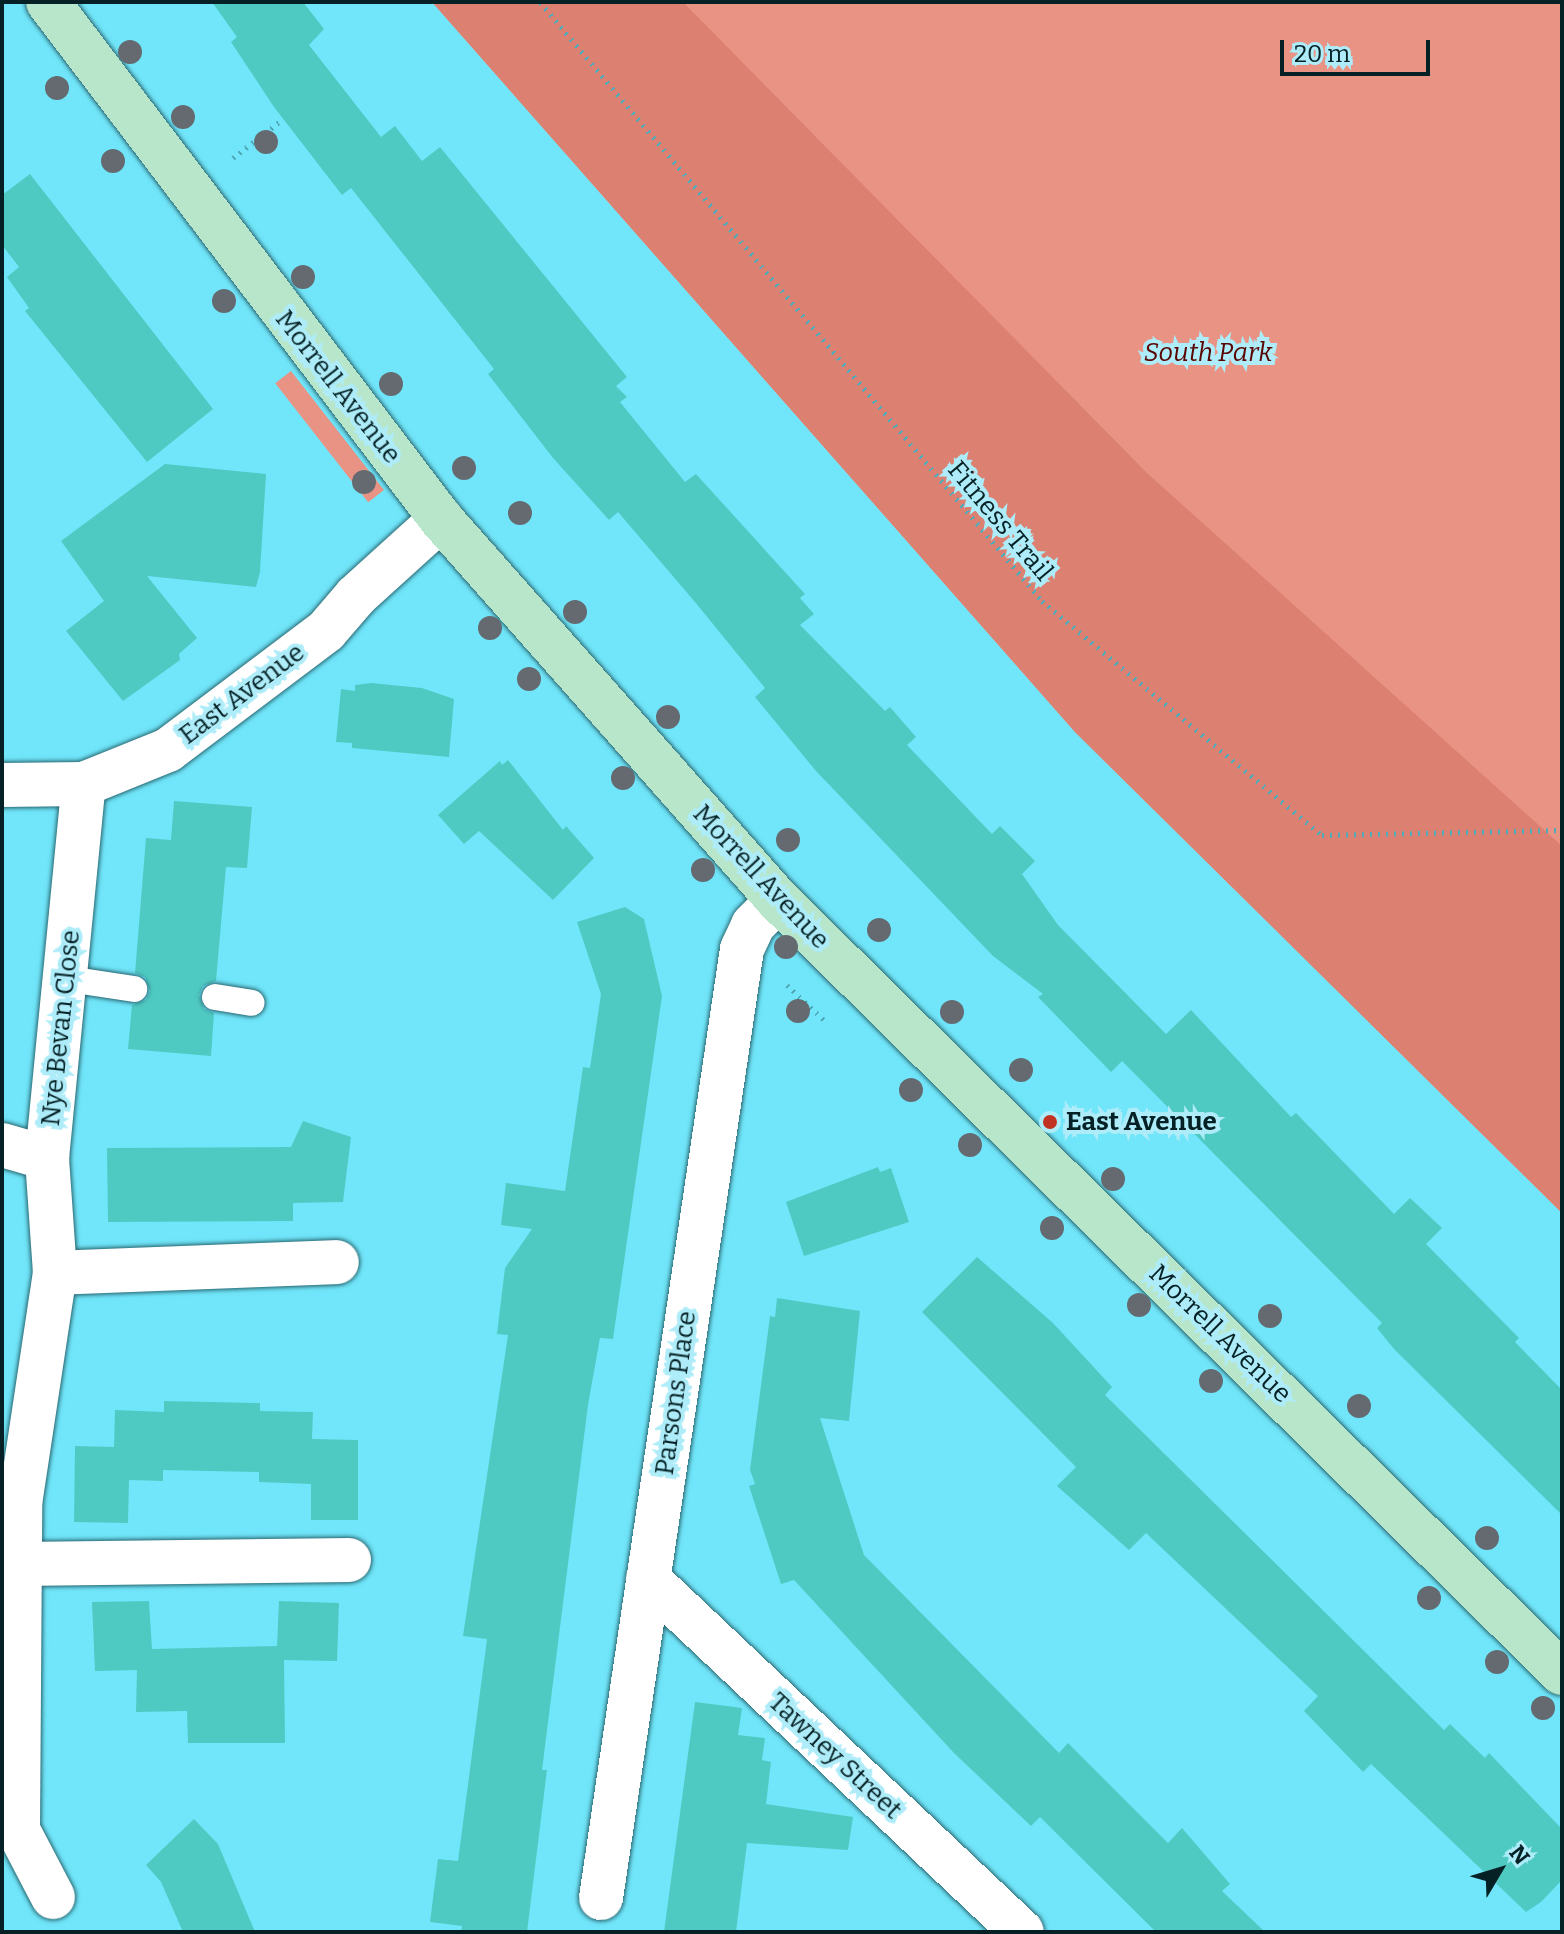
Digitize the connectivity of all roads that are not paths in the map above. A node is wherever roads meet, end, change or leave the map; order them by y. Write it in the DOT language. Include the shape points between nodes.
graph roads {
  1 [pos="48,2"];
  2 [pos="441,519"];
  3 [pos="84,784"];
  4 [pos="2,785"];
  5 [pos="778,900"];
  6 [pos="68,979"];
  7 [pos="134,989"];
  8 [pos="215,997"];
  9 [pos="252,1003"];
  10 [pos="2,1145"];
  11 [pos="47,1158"];
  12 [pos="337,1262"];
  13 [pos="55,1273"];
  14 [pos="349,1560"];
  15 [pos="20,1564"];
  16 [pos="648,1579"];
  17 [pos="1562,1673"];
  18 [pos="53,1897"];
  19 [pos="601,1898"];
  20 [pos="1022,1932"];
  1 -- 2 [label="street, Morrell Avenue"];
  2 -- 3 [label="street, East Avenue" via="356,596 326,631 180,741"];
  2 -- 5 [label="street, Morrell Avenue"];
  3 -- 4 [label="street, East Avenue"];
  3 -- 6 [label="street, Nye Bevan Close"];
  5 -- 16 [label="street, Parsons Place" via="753,925 742,949"];
  5 -- 17 [label="street, Morrell Avenue"];
  6 -- 7 [label="lane"];
  6 -- 11 [label="street, Nye Bevan Close"];
  8 -- 9 [label="lane"];
  10 -- 11 [label="street"];
  11 -- 13 [label="street, Nye Bevan Close"];
  12 -- 13 [label="street"];
  13 -- 15 [label="street, Nye Bevan Close" via="20,1504"];
  14 -- 15 [label="street"];
  15 -- 18 [label="street, Nye Bevan Close" via="18,1830"];
  16 -- 19 [label="street, Parsons Place"];
  16 -- 20 [label="street, Tawney Street"];
}
